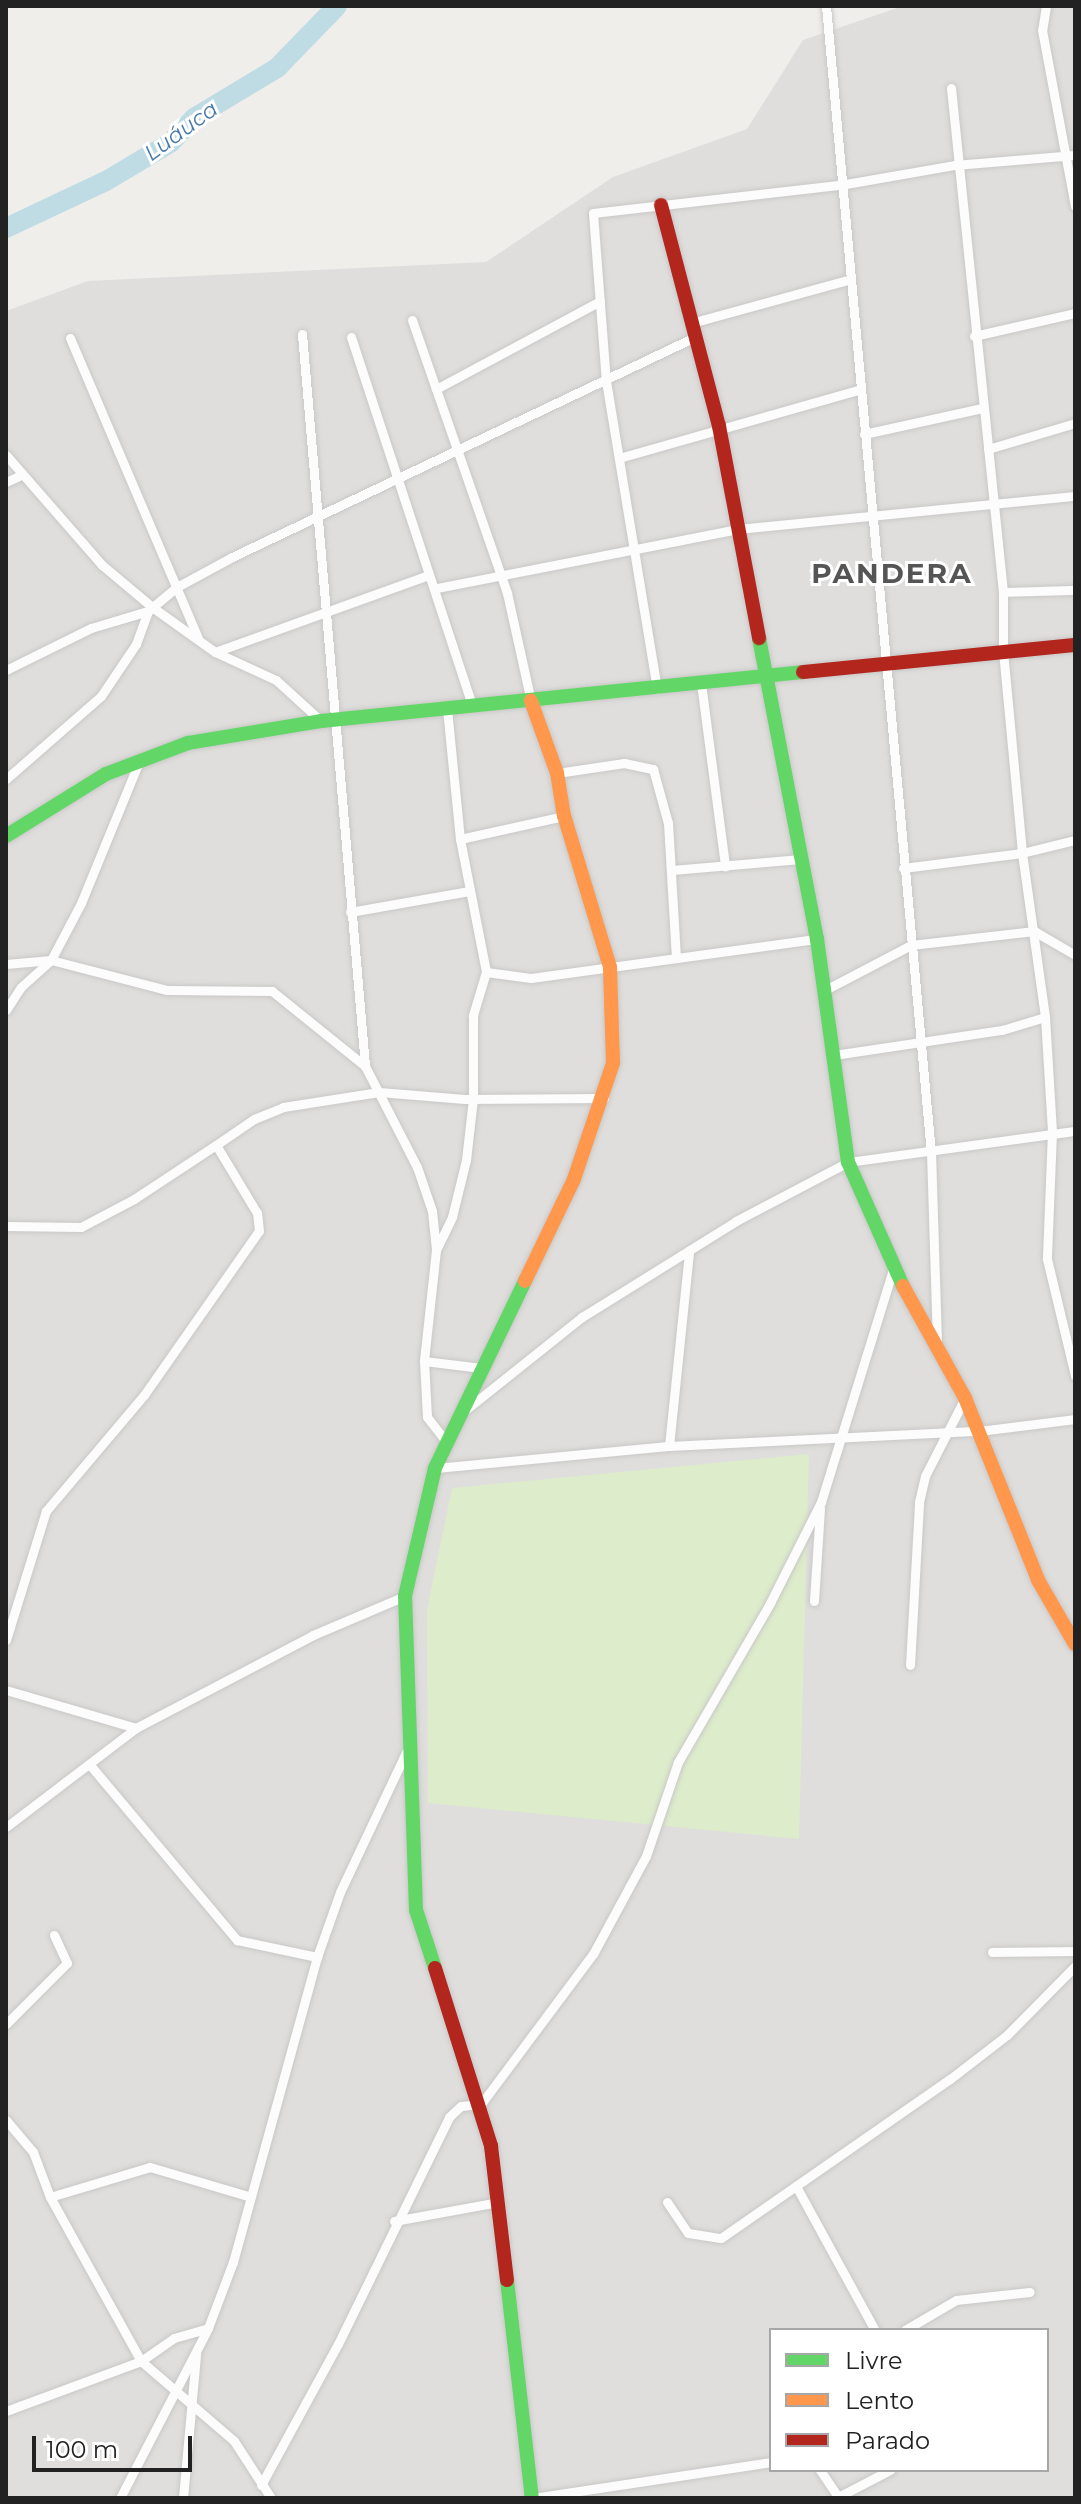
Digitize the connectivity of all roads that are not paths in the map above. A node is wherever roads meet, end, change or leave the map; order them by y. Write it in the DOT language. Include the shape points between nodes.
graph roads {
  1 [pos="826,6"];
  2 [pos="1046,6"];
  3 [pos="951,88"];
  4 [pos="1075,155"];
  5 [pos="1063,156"];
  6 [pos="955,165"];
  7 [pos="840,185"];
  8 [pos="661,205"];
  9 [pos="1075,206"];
  10 [pos="848,280"];
  11 [pos="600,301"];
  12 [pos="1075,313"];
  13 [pos="412,320"];
  14 [pos="696,329"];
  15 [pos="302,334"];
  16 [pos="974,336"];
  17 [pos="351,337"];
  18 [pos="70,338"];
  19 [pos="606,382"];
  20 [pos="436,389"];
  21 [pos="858,390"];
  22 [pos="982,408"];
  23 [pos="1075,423"];
  24 [pos="719,426"];
  25 [pos="864,434"];
  26 [pos="454,449"];
  27 [pos="988,449"];
  28 [pos="6,455"];
  29 [pos="619,458"];
  30 [pos="19,476"];
  31 [pos="396,478"];
  32 [pos="6,482"];
  33 [pos="1075,496"];
  34 [pos="994,501"];
  35 [pos="870,512"];
  36 [pos="320,516"];
  37 [pos="737,529"];
  38 [pos="632,551"];
  39 [pos="500,573"];
  40 [pos="429,575"];
  41 [pos="175,588"];
  42 [pos="437,588"];
  43 [pos="1075,590"];
  44 [pos="1003,592"];
  45 [pos="150,609"];
  46 [pos="327,611"];
  47 [pos="200,643"];
  48 [pos="1075,645"];
  49 [pos="1003,651"];
  50 [pos="215,652"];
  51 [pos="885,663"];
  52 [pos="6,670"];
  53 [pos="766,677"];
  54 [pos="701,683"];
  55 [pos="657,689"];
  56 [pos="531,701"];
  57 [pos="472,706"];
  58 [pos="447,709"];
  59 [pos="328,720"];
  60 [pos="140,759"];
  61 [pos="557,773"];
  62 [pos="6,779"];
  63 [pos="564,816"];
  64 [pos="6,836"];
  65 [pos="460,839"];
  66 [pos="1075,840"];
  67 [pos="1022,853"];
  68 [pos="801,859"];
  69 [pos="725,866"];
  70 [pos="903,868"];
  71 [pos="672,870"];
  72 [pos="469,891"];
  73 [pos="350,912"];
  74 [pos="1034,931"];
  75 [pos="817,939"];
  76 [pos="911,945"];
  77 [pos="1075,955"];
  78 [pos="676,958"];
  79 [pos="51,960"];
  80 [pos="6,964"];
  81 [pos="610,967"];
  82 [pos="486,972"];
  83 [pos="825,990"];
  84 [pos="6,1010"];
  85 [pos="1045,1017"];
  86 [pos="919,1039"];
  87 [pos="834,1055"];
  88 [pos="365,1066"];
  89 [pos="379,1092"];
  90 [pos="604,1098"];
  91 [pos="473,1099"];
  92 [pos="1075,1131"];
  93 [pos="1052,1132"];
  94 [pos="216,1145"];
  95 [pos="931,1152"];
  96 [pos="848,1162"];
  97 [pos="6,1226"];
  98 [pos="436,1250"];
  99 [pos="689,1251"];
  100 [pos="893,1269"];
  101 [pos="937,1354"];
  102 [pos="424,1361"];
  103 [pos="482,1368"];
  104 [pos="1075,1376"];
  105 [pos="965,1398"];
  106 [pos="462,1413"];
  107 [pos="1075,1419"];
  108 [pos="979,1431"];
  109 [pos="950,1432"];
  110 [pos="839,1437"];
  111 [pos="447,1443"];
  112 [pos="669,1446"];
  113 [pos="435,1468"];
  114 [pos="821,1502"];
  115 [pos="405,1596"];
  116 [pos="814,1601"];
  117 [pos="6,1640"];
  118 [pos="1075,1644"];
  119 [pos="910,1665"];
  120 [pos="6,1690"];
  121 [pos="136,1728"];
  122 [pos="409,1745"];
  123 [pos="90,1765"];
  124 [pos="6,1827"];
  125 [pos="54,1935"];
  126 [pos="1075,1951"];
  127 [pos="992,1952"];
  128 [pos="317,1957"];
  129 [pos="1075,1966"];
  130 [pos="6,2024"];
  131 [pos="481,2104"];
  132 [pos="6,2120"];
  133 [pos="796,2186"];
  134 [pos="50,2197"];
  135 [pos="251,2197"];
  136 [pos="499,2202"];
  137 [pos="667,2202"];
  138 [pos="394,2221"];
  139 [pos="1030,2292"];
  140 [pos="208,2328"];
  141 [pos="874,2328"];
  142 [pos="908,2328"];
  143 [pos="196,2351"];
  144 [pos="141,2361"];
  145 [pos="173,2393"];
  146 [pos="193,2408"];
  147 [pos="6,2411"];
  148 [pos="769,2462"];
  149 [pos="821,2472"];
  150 [pos="886,2472"];
  151 [pos="261,2485"];
  152 [pos="268,2497"];
  153 [pos="839,2497"];
  154 [pos="120,2498"];
  155 [pos="183,2498"];
  156 [pos="532,2498"];
  1 -- 7 [label="street"];
  2 -- 5 [label="street" via="1042,30"];
  3 -- 6 [label="street"];
  4 -- 5 [label="street"];
  5 -- 6 [label="street"];
  5 -- 9 [label="street"];
  6 -- 7 [label="street"];
  6 -- 16 [label="street"];
  7 -- 8 [label="street"];
  7 -- 10 [label="street"];
  8 -- 11 [label="street" via="593,214"];
  8 -- 14 [label="street"];
  10 -- 14 [label="street"];
  10 -- 21 [label="street"];
  11 -- 19 [label="street"];
  11 -- 20 [label="street"];
  12 -- 16 [label="street"];
  13 -- 20 [label="street"];
  14 -- 19 [label="street"];
  14 -- 24 [label="street"];
  15 -- 36 [label="street"];
  16 -- 22 [label="street"];
  17 -- 31 [label="street"];
  18 -- 41 [label="street"];
  19 -- 26 [label="street"];
  19 -- 29 [label="street"];
  20 -- 26 [label="street"];
  21 -- 24 [label="street"];
  21 -- 25 [label="street"];
  22 -- 25 [label="street"];
  22 -- 27 [label="street"];
  23 -- 27 [label="street"];
  24 -- 29 [label="street"];
  24 -- 37 [label="street"];
  25 -- 35 [label="street"];
  26 -- 31 [label="street"];
  26 -- 39 [label="street"];
  27 -- 34 [label="street"];
  28 -- 30 [label="street"];
  29 -- 38 [label="street"];
  30 -- 32 [label="street"];
  30 -- 45 [label="street"];
  31 -- 36 [label="street"];
  31 -- 40 [label="street"];
  33 -- 34 [label="street"];
  34 -- 35 [label="street"];
  34 -- 44 [label="street"];
  35 -- 37 [label="street"];
  35 -- 51 [label="street"];
  36 -- 41 [label="street"];
  36 -- 46 [label="street"];
  37 -- 38 [label="street"];
  37 -- 53 [label="street"];
  38 -- 39 [label="street"];
  38 -- 55 [label="street"];
  39 -- 42 [label="street"];
  39 -- 56 [label="street"];
  40 -- 42 [label="street"];
  40 -- 46 [label="street"];
  41 -- 45 [label="street"];
  41 -- 47 [label="street"];
  42 -- 57 [label="street"];
  43 -- 44 [label="street"];
  44 -- 49 [label="street"];
  45 -- 47 [label="street"];
  45 -- 52 [label="street" via="91,628"];
  45 -- 62 [label="street" via="122,671 101,696"];
  46 -- 50 [label="street"];
  46 -- 59 [label="street"];
  47 -- 50 [label="street"];
  48 -- 49 [label="street"];
  49 -- 51 [label="street"];
  49 -- 67 [label="street"];
  50 -- 59 [label="street" via="276,680"];
  51 -- 53 [label="street"];
  51 -- 70 [label="street"];
  53 -- 54 [label="street"];
  53 -- 68 [label="street"];
  54 -- 55 [label="street"];
  54 -- 69 [label="street"];
  55 -- 56 [label="street"];
  56 -- 57 [label="street"];
  56 -- 61 [label="street"];
  57 -- 58 [label="street"];
  58 -- 59 [label="street"];
  58 -- 65 [label="street"];
  59 -- 60 [label="street" via="188,743"];
  59 -- 73 [label="street"];
  60 -- 64 [label="street"];
  60 -- 79 [label="street" via="116,829"];
  61 -- 63 [label="street"];
  61 -- 71 [label="street" via="624,763 653,769 668,823"];
  63 -- 65 [label="street"];
  63 -- 81 [label="street"];
  65 -- 72 [label="street"];
  66 -- 67 [label="street"];
  67 -- 70 [label="street"];
  67 -- 74 [label="street"];
  68 -- 69 [label="street"];
  68 -- 75 [label="street"];
  69 -- 71 [label="street"];
  70 -- 76 [label="street"];
  71 -- 78 [label="street"];
  72 -- 73 [label="street"];
  72 -- 82 [label="street"];
  73 -- 88 [label="street"];
  74 -- 76 [label="street"];
  74 -- 77 [label="street"];
  74 -- 85 [label="street"];
  75 -- 78 [label="street"];
  75 -- 83 [label="street"];
  76 -- 83 [label="street"];
  76 -- 86 [label="street"];
  78 -- 81 [label="street"];
  79 -- 80 [label="street"];
  79 -- 84 [label="street" via="21,987"];
  79 -- 88 [label="street" via="167,990 272,991"];
  81 -- 82 [label="street" via="531,978"];
  81 -- 90 [label="street" via="614,1045"];
  82 -- 91 [label="street" via="473,1015"];
  83 -- 87 [label="street"];
  85 -- 86 [label="street" via="1002,1030"];
  85 -- 93 [label="street"];
  86 -- 87 [label="street"];
  86 -- 95 [label="street"];
  87 -- 96 [label="street"];
  88 -- 89 [label="street"];
  89 -- 91 [label="street"];
  89 -- 94 [label="street" via="283,1107"];
  89 -- 98 [label="street" via="427,1191"];
  90 -- 91 [label="street"];
  90 -- 103 [label="street" via="574,1179"];
  91 -- 98 [label="street" via="461,1189"];
  92 -- 93 [label="street"];
  93 -- 95 [label="street"];
  93 -- 104 [label="street" via="1047,1259"];
  94 -- 97 [label="street" via="81,1227"];
  94 -- 117 [label="street" via="257,1213 259,1231 144,1395 46,1511"];
  95 -- 96 [label="street"];
  95 -- 101 [label="street"];
  96 -- 99 [label="street"];
  96 -- 100 [label="street"];
  98 -- 102 [label="street"];
  99 -- 106 [label="street" via="582,1317"];
  99 -- 112 [label="street"];
  100 -- 101 [label="street"];
  100 -- 110 [label="street"];
  101 -- 105 [label="street"];
  102 -- 103 [label="street"];
  102 -- 111 [label="street" via="427,1417"];
  103 -- 106 [label="street"];
  105 -- 108 [label="street"];
  105 -- 109 [label="street"];
  106 -- 111 [label="street"];
  107 -- 108 [label="street"];
  108 -- 109 [label="street"];
  108 -- 118 [label="street" via="1038,1580"];
  109 -- 110 [label="street"];
  109 -- 119 [label="street" via="925,1476 919,1502"];
  110 -- 112 [label="street"];
  110 -- 114 [label="street"];
  111 -- 113 [label="street"];
  112 -- 113 [label="street"];
  113 -- 115 [label="street"];
  114 -- 116 [label="street"];
  114 -- 131 [label="street" via="678,1762 646,1856 593,1954"];
  115 -- 121 [label="street" via="313,1635"];
  115 -- 122 [label="street"];
  120 -- 121 [label="street" via="46,1706"];
  121 -- 123 [label="street"];
  122 -- 128 [label="street" via="340,1892"];
  122 -- 131 [label="street" via="416,1910 440,1997"];
  123 -- 124 [label="street"];
  123 -- 128 [label="street" via="232,1935 279,1953"];
  125 -- 130 [label="street" via="67,1963"];
  126 -- 127 [label="street"];
  128 -- 135 [label="street"];
  129 -- 133 [label="street" via="1007,2035"];
  131 -- 136 [label="street"];
  131 -- 138 [label="street" via="461,2106 449,2117"];
  132 -- 134 [label="street" via="29,2143"];
  133 -- 137 [label="street" via="712,2239 688,2233"];
  133 -- 141 [label="street"];
  134 -- 135 [label="street" via="150,2167"];
  134 -- 144 [label="street"];
  135 -- 140 [label="street"];
  136 -- 138 [label="street"];
  136 -- 156 [label="street"];
  138 -- 151 [label="street" via="338,2344"];
  139 -- 142 [label="street" via="956,2300"];
  140 -- 143 [label="street"];
  140 -- 144 [label="street" via="174,2338"];
  143 -- 145 [label="street"];
  143 -- 146 [label="street"];
  144 -- 145 [label="street"];
  144 -- 147 [label="street"];
  145 -- 146 [label="street"];
  145 -- 154 [label="street"];
  146 -- 151 [label="street" via="234,2441"];
  146 -- 155 [label="street"];
  148 -- 156 [label="street"];
  149 -- 153 [label="street"];
  150 -- 153 [label="street"];
  151 -- 152 [label="street"];
}
